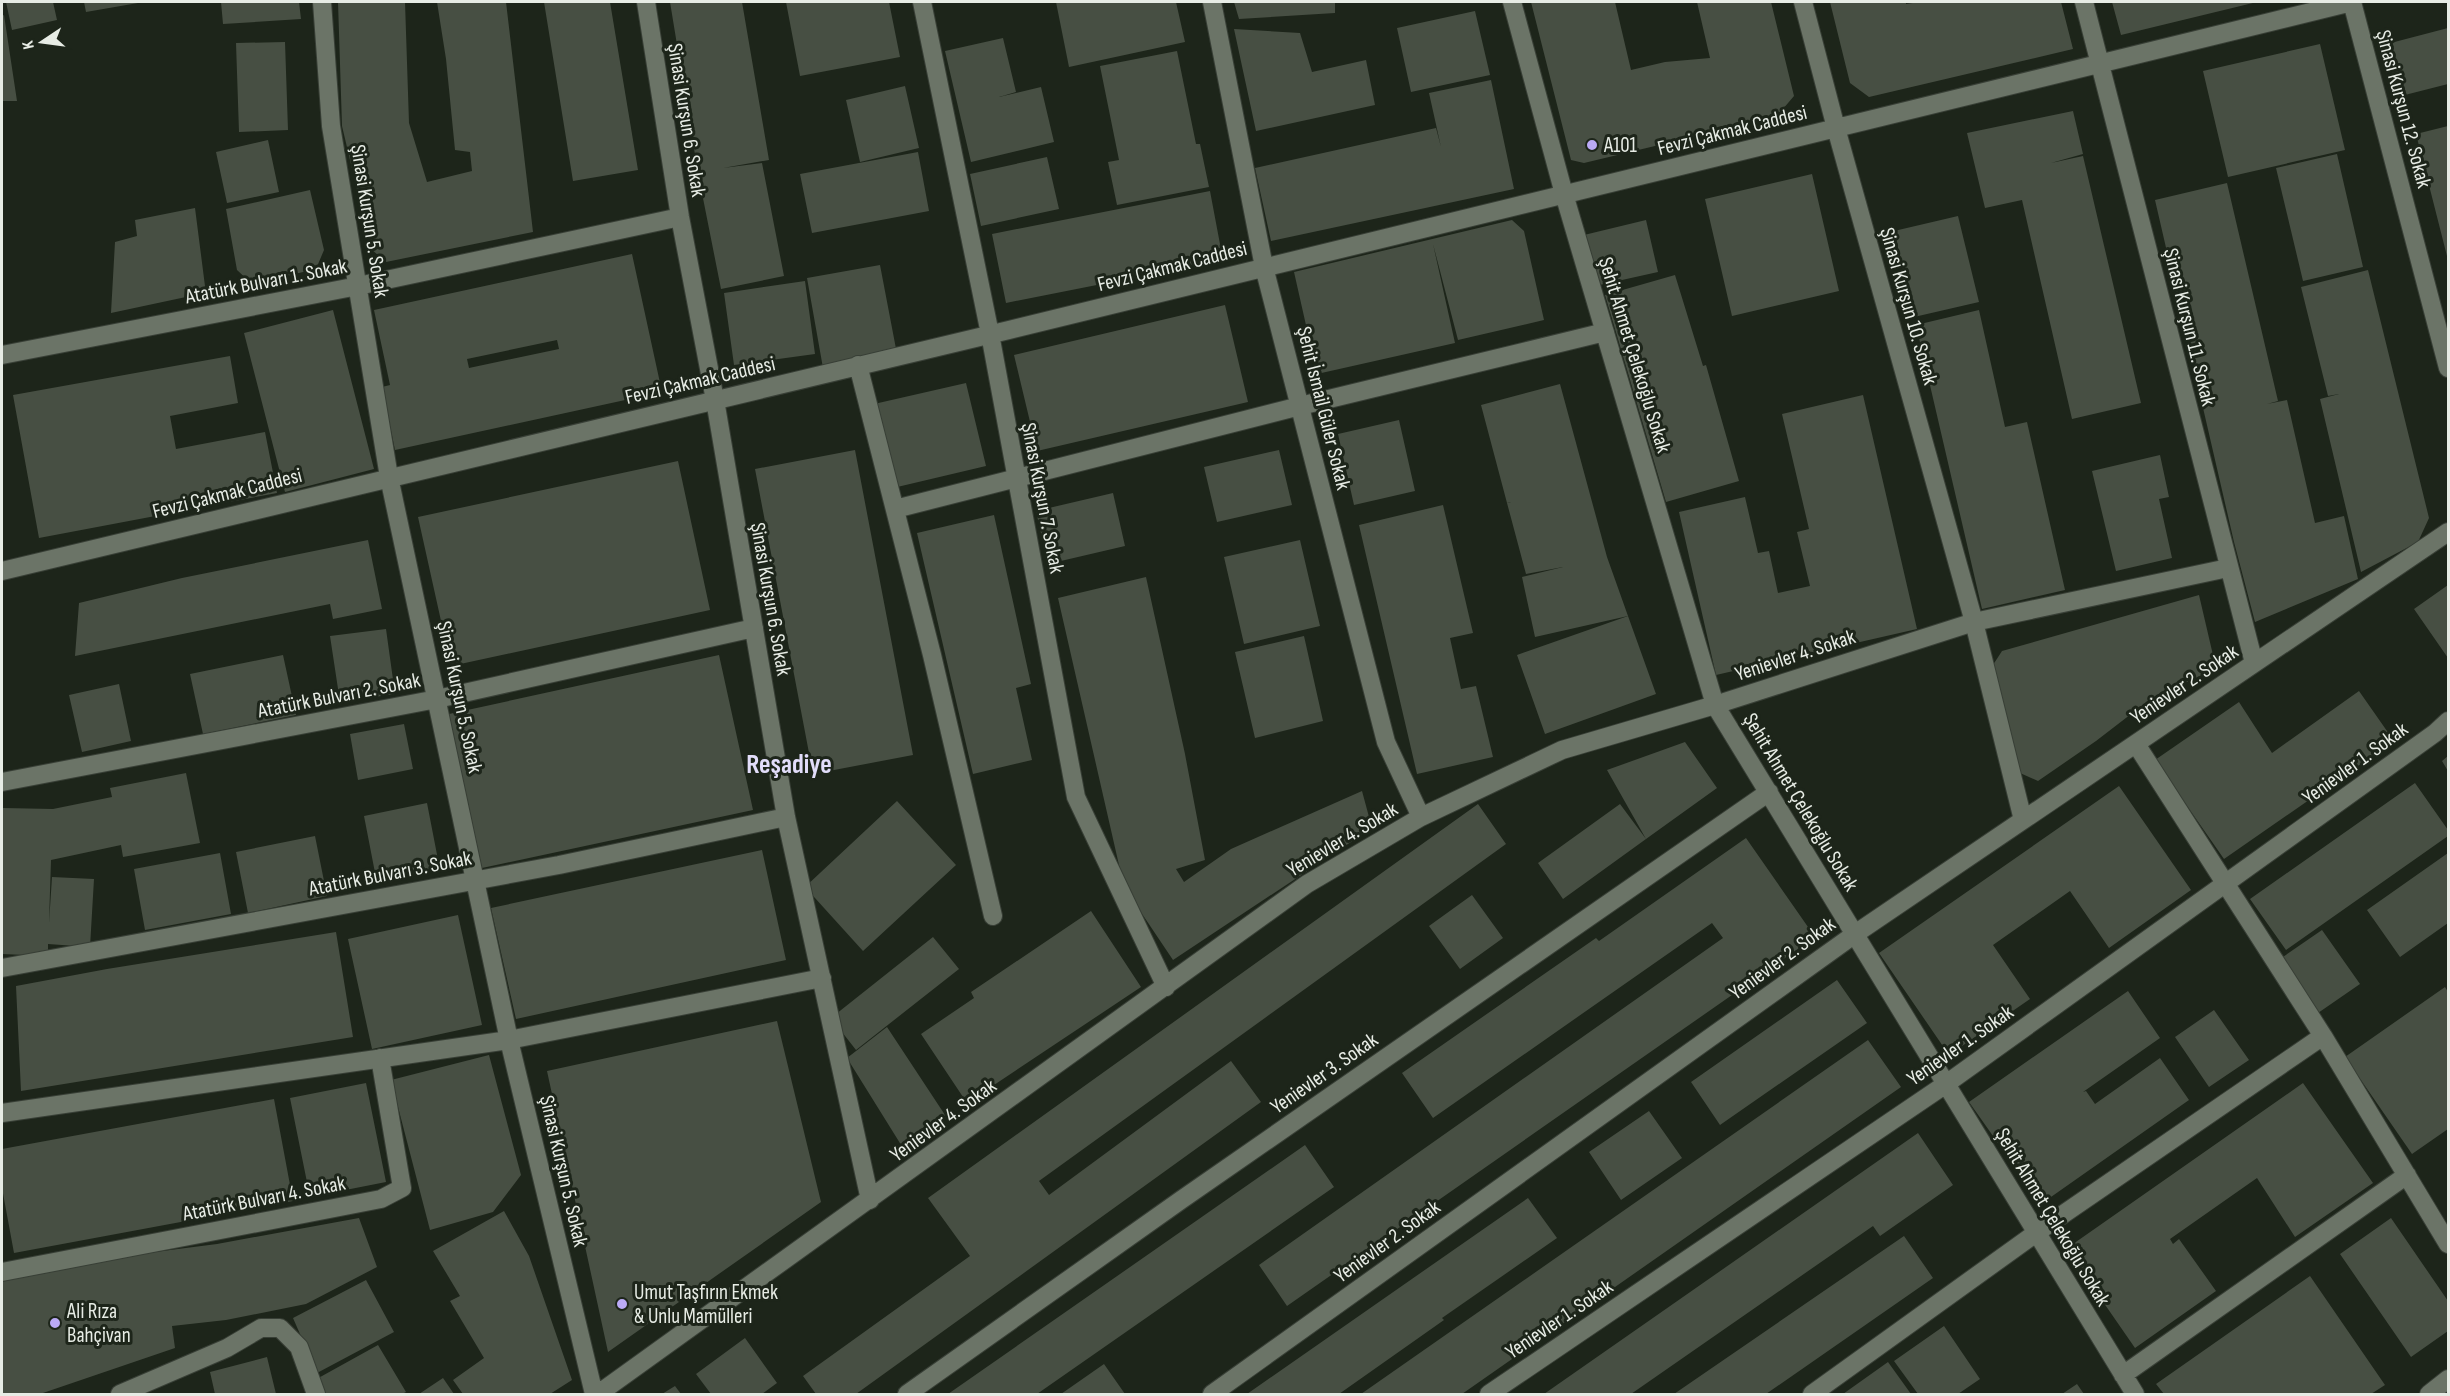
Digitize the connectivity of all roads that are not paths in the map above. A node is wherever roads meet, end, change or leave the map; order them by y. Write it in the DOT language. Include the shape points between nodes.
graph roads {
  1 [pos="322,2"];
  2 [pos="646,2"];
  3 [pos="922,2"];
  4 [pos="1212,2"];
  5 [pos="1512,2"];
  6 [pos="1803,2"];
  7 [pos="2084,2"];
  8 [pos="2352,2"];
  9 [pos="2100,63"];
  10 [pos="1836,128"];
  11 [pos="1564,194"];
  12 [pos="680,217"];
  13 [pos="1264,267"];
  14 [pos="358,286"];
  15 [pos="1605,332"];
  16 [pos="990,334"];
  17 [pos="2,355"];
  18 [pos="858,365"];
  19 [pos="2448,368"];
  20 [pos="715,400"];
  21 [pos="1300,406"];
  22 [pos="389,477"];
  23 [pos="1016,477"];
  24 [pos="895,509"];
  25 [pos="2448,532"];
  26 [pos="2229,568"];
  27 [pos="2,571"];
  28 [pos="1974,622"];
  29 [pos="754,628"];
  30 [pos="2254,663"];
  31 [pos="437,699"];
  32 [pos="1715,705"];
  33 [pos="2448,721"];
  34 [pos="2136,744"];
  35 [pos="2,782"];
  36 [pos="1769,792"];
  37 [pos="786,817"];
  38 [pos="1421,817"];
  39 [pos="2023,820"];
  40 [pos="476,880"];
  41 [pos="2226,883"];
  42 [pos="993,916"];
  43 [pos="1855,934"];
  44 [pos="2,968"];
  45 [pos="822,978"];
  46 [pos="1166,987"];
  47 [pos="2323,1035"];
  48 [pos="509,1040"];
  49 [pos="380,1058"];
  50 [pos="1946,1084"];
  51 [pos="2,1113"];
  52 [pos="2407,1175"];
  53 [pos="870,1200"];
  54 [pos="2036,1233"];
  55 [pos="2448,1244"];
  56 [pos="2,1272"];
  57 [pos="2123,1375"];
  58 [pos="2448,1379"];
  59 [pos="120,1395"];
  60 [pos="316,1395"];
  61 [pos="594,1395"];
  62 [pos="598,1395"];
  63 [pos="907,1395"];
  64 [pos="1212,1395"];
  65 [pos="1489,1395"];
  66 [pos="1812,1395"];
  67 [pos="2135,1395"];
  68 [pos="2429,1395"];
  1 -- 14 [label="street, Şinasi Kurşun 5. Sokak" via="331,126"];
  2 -- 12 [label="street, Şinasi Kurşun 6. Sokak"];
  3 -- 16 [label="street, Şinasi Kurşun 7. Sokak"];
  4 -- 13 [label="street, Şehit İsmail Güler Sokak"];
  5 -- 11 [label="street, Şehit Ahmet Çelekoğlu Sokak"];
  6 -- 10 [label="street, Şinasi Kurşun 10. Sokak"];
  7 -- 9 [label="street, Şinasi Kurşun 11. Sokak"];
  8 -- 9 [label="street, Fevzi Çakmak Caddesi"];
  8 -- 19 [label="street, Şinasi Kurşun 12. Sokak"];
  9 -- 10 [label="street, Fevzi Çakmak Caddesi"];
  9 -- 26 [label="street, Şinasi Kurşun 11. Sokak"];
  10 -- 11 [label="street, Fevzi Çakmak Caddesi"];
  10 -- 28 [label="street, Şinasi Kurşun 10. Sokak"];
  11 -- 13 [label="street, Fevzi Çakmak Caddesi"];
  11 -- 15 [label="street, Şehit Ahmet Çelekoğlu Sokak"];
  12 -- 14 [label="street, Atatürk Bulvarı 1. Sokak"];
  12 -- 20 [label="street, Şinasi Kurşun 6. Sokak"];
  13 -- 16 [label="street, Fevzi Çakmak Caddesi"];
  13 -- 21 [label="street, Şehit İsmail Güler Sokak"];
  14 -- 17 [label="street, Atatürk Bulvarı 1. Sokak"];
  14 -- 22 [label="street, Şinasi Kurşun 5. Sokak"];
  15 -- 21 [label="street"];
  15 -- 32 [label="street, Şehit Ahmet Çelekoğlu Sokak"];
  16 -- 18 [label="street, Fevzi Çakmak Caddesi"];
  16 -- 23 [label="street, Şinasi Kurşun 7. Sokak"];
  18 -- 20 [label="street, Fevzi Çakmak Caddesi"];
  18 -- 24 [label="street"];
  20 -- 22 [label="street, Fevzi Çakmak Caddesi"];
  20 -- 29 [label="street, Şinasi Kurşun 6. Sokak"];
  21 -- 23 [label="street"];
  21 -- 38 [label="street, Şehit İsmail Güler Sokak" via="1386,742"];
  22 -- 27 [label="street, Fevzi Çakmak Caddesi"];
  22 -- 31 [label="street, Şinasi Kurşun 5. Sokak"];
  23 -- 24 [label="street"];
  23 -- 46 [label="street, Şinasi Kurşun 7. Sokak" via="1076,797"];
  24 -- 42 [label="street"];
  25 -- 30 [label="street, Yenievler 2. Sokak"];
  26 -- 28 [label="street, Yenievler 4. Sokak"];
  26 -- 30 [label="street, Şinasi Kurşun 11. Sokak"];
  28 -- 32 [label="street, Yenievler 4. Sokak"];
  28 -- 39 [label="street, Şinasi Kurşun 10. Sokak"];
  29 -- 31 [label="street, Atatürk Bulvarı 2. Sokak"];
  29 -- 37 [label="street, Şinasi Kurşun 6. Sokak"];
  30 -- 34 [label="street, Yenievler 2. Sokak"];
  31 -- 35 [label="street, Atatürk Bulvarı 2. Sokak"];
  31 -- 40 [label="street, Şinasi Kurşun 5. Sokak"];
  32 -- 36 [label="street, Şehit Ahmet Çelekoğlu Sokak"];
  32 -- 38 [label="street, Yenievler 4. Sokak" via="1562,750"];
  33 -- 41 [label="street, Yenievler 1. Sokak"];
  34 -- 39 [label="street, Yenievler 2. Sokak"];
  34 -- 41 [label="street"];
  36 -- 43 [label="street, Şehit Ahmet Çelekoğlu Sokak"];
  36 -- 63 [label="street, Yenievler 3. Sokak" via="1180,1200"];
  37 -- 40 [label="street, Atatürk Bulvarı 3. Sokak"];
  37 -- 45 [label="street, Şinasi Kurşun 6. Sokak"];
  38 -- 46 [label="street, Yenievler 4. Sokak" via="1307,884"];
  39 -- 43 [label="street, Yenievler 2. Sokak"];
  40 -- 44 [label="street, Atatürk Bulvarı 3. Sokak"];
  40 -- 48 [label="street, Şinasi Kurşun 5. Sokak"];
  41 -- 47 [label="street"];
  41 -- 50 [label="street, Yenievler 1. Sokak"];
  43 -- 50 [label="street, Şehit Ahmet Çelekoğlu Sokak"];
  43 -- 64 [label="street, Yenievler 2. Sokak"];
  45 -- 48 [label="street"];
  45 -- 53 [label="street, Şinasi Kurşun 6. Sokak"];
  46 -- 53 [label="street, Yenievler 4. Sokak"];
  47 -- 52 [label="street"];
  47 -- 54 [label="street"];
  48 -- 49 [label="street"];
  48 -- 61 [label="street, Şinasi Kurşun 5. Sokak"];
  49 -- 51 [label="street"];
  49 -- 56 [label="street, Atatürk Bulvarı 4. Sokak" via="402,1188 381,1199"];
  50 -- 54 [label="street, Şehit Ahmet Çelekoğlu Sokak"];
  50 -- 65 [label="street, Yenievler 1. Sokak"];
  52 -- 55 [label="street"];
  52 -- 57 [label="street"];
  53 -- 62 [label="street, Yenievler 4. Sokak"];
  54 -- 57 [label="street, Şehit Ahmet Çelekoğlu Sokak"];
  54 -- 66 [label="street"];
  57 -- 67 [label="street, Şehit Ahmet Çelekoğlu Sokak"];
  58 -- 68 [label="street"];
  59 -- 60 [label="street" via="227,1348 261,1328 280,1328 299,1347"];
}
